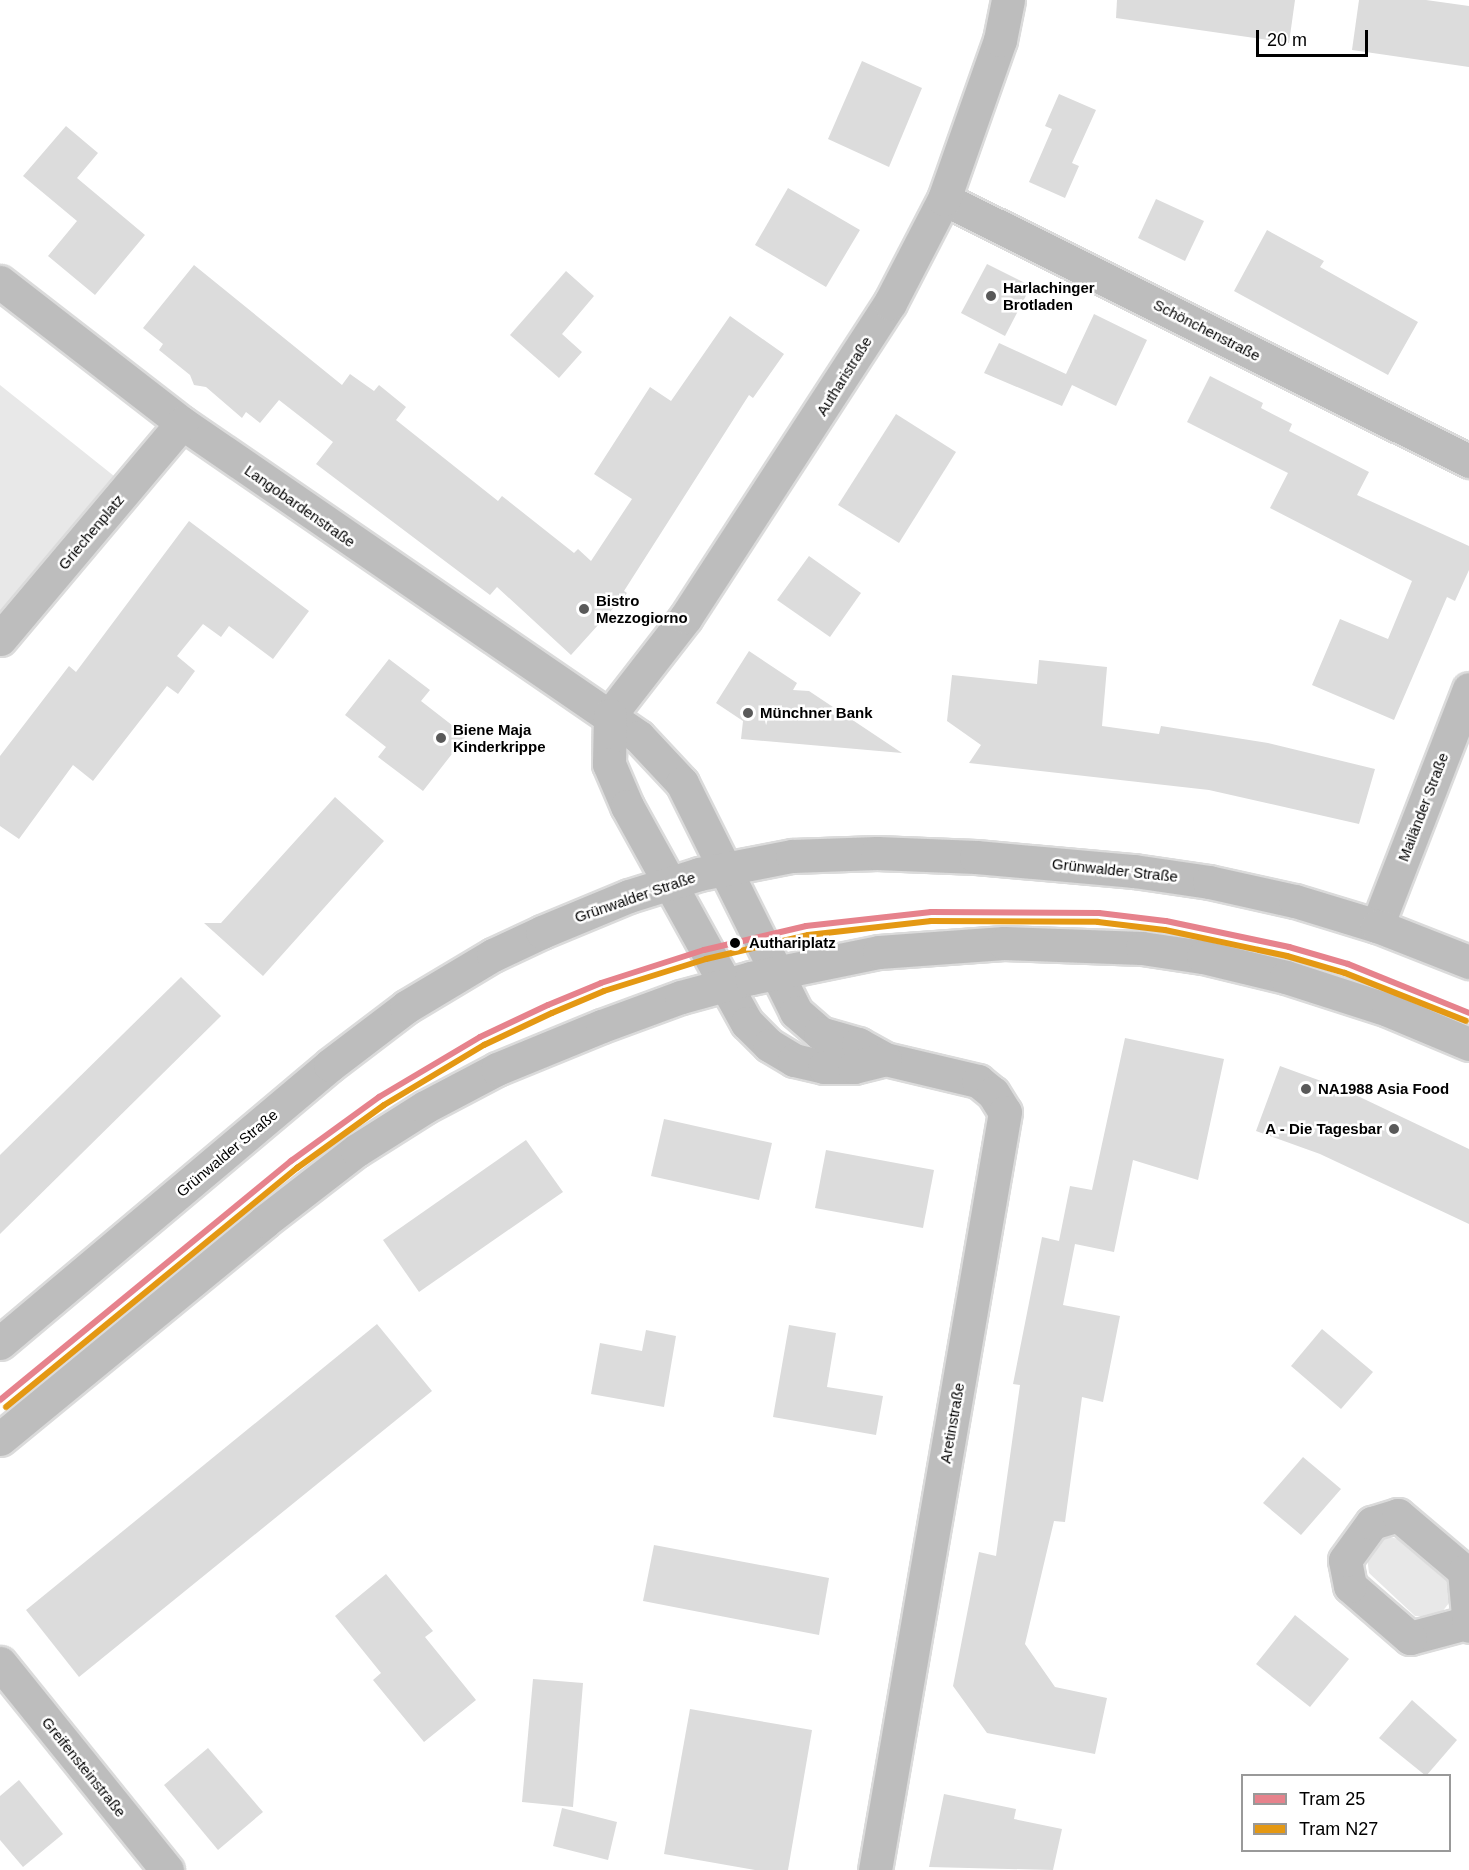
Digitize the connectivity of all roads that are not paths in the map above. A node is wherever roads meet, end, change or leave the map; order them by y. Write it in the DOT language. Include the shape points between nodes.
graph roads {
  1 [pos="1008,0"];
  2 [pos="944,199"];
  3 [pos="0,283"];
  4 [pos="182,423"];
  5 [pos="1469,461"];
  6 [pos="0,639"];
  7 [pos="1469,689"];
  8 [pos="610,715"];
  9 [pos="725,869"];
  10 [pos="669,884"];
  11 [pos="1377,926"];
  12 [pos="1469,962"];
  13 [pos="776,972"];
  14 [pos="723,986"];
  15 [pos="1469,1044"];
  16 [pos="885,1059"];
  17 [pos="0,1342"];
  18 [pos="0,1439"];
  19 [pos="0,1663"];
  20 [pos="167,1870"];
  21 [pos="875,1870"];
  1 -- 2 [label="street, Autharistraße" via="1000,40"];
  2 -- 5 [label="street, Schönchenstraße"];
  2 -- 8 [label="street, Autharistraße" via="890,303 820,415 686,617"];
  3 -- 4 [label="street, Langobardenstraße"];
  4 -- 6 [label="street, Griechenplatz"];
  4 -- 8 [label="street, Langobardenstraße" via="414,586"];
  7 -- 11 [label="street, Mailänder Straße"];
  8 -- 9 [label="street" via="639,737 682,783"];
  8 -- 10 [label="street" via="609,764"];
  9 -- 10 [label="street, Grünwalder Straße"];
  9 -- 11 [label="street, Grünwalder Straße" via="824,854 1054,863 1209,882 1295,901"];
  9 -- 13 [label="street"];
  10 -- 14 [label="street"];
  10 -- 17 [label="street, Grünwalder Straße" via="542,932 493,955 406,1007 330,1065"];
  11 -- 12 [label="street, Grünwalder Straße"];
  13 -- 14 [label="street"];
  13 -- 15 [label="street" via="879,952 1004,943 1142,948 1203,957 1328,989"];
  13 -- 16 [label="street" via="796,1012 820,1033 858,1044"];
  14 -- 16 [label="street" via="747,1023 769,1046 794,1060 824,1067 854,1067"];
  14 -- 18 [label="street" via="640,1011 497,1069 415,1113 357,1150 265,1221"];
  16 -- 21 [label="street, Aretinstraße" via="978,1081 993,1093 1005,1112"];
  19 -- 20 [label="street, Greifensteinstraße"];
}
